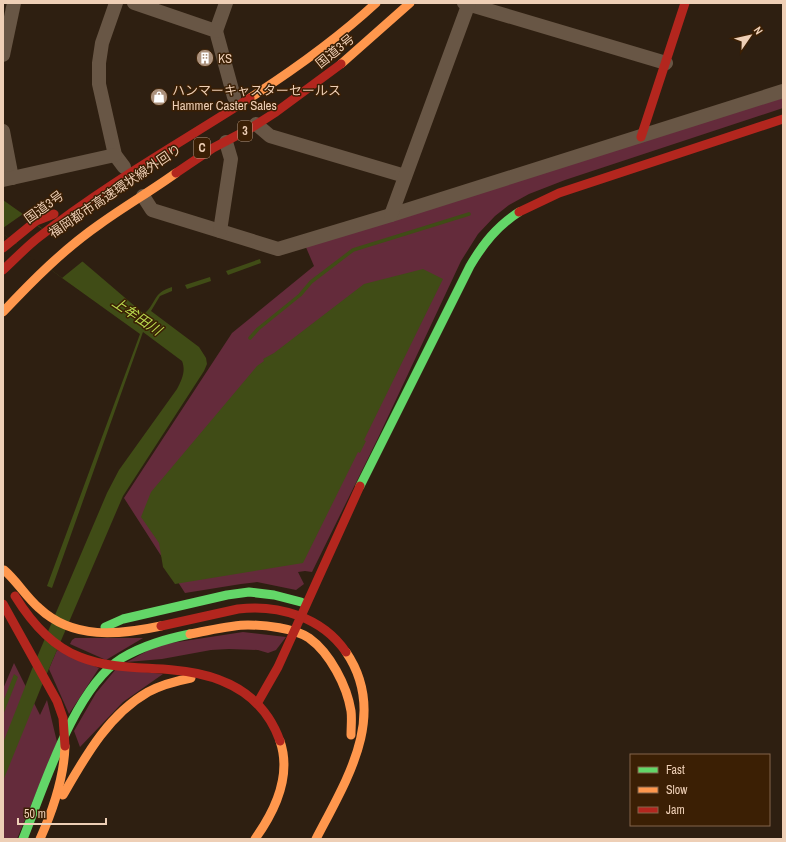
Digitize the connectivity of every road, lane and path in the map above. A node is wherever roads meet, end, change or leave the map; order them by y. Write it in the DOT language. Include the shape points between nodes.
graph roads {
  1 [pos="14,3"];
  2 [pos="116,3"];
  3 [pos="134,3"];
  4 [pos="226,3"];
  5 [pos="376,3"];
  6 [pos="399,3"];
  7 [pos="410,3"];
  8 [pos="685,3"];
  9 [pos="468,4"];
  10 [pos="216,32"];
  11 [pos="3,55"];
  12 [pos="666,63"];
  13 [pos="783,91"];
  14 [pos="234,97"];
  15 [pos="277,100"];
  16 [pos="783,119"];
  17 [pos="250,123"];
  18 [pos="184,129"];
  19 [pos="3,131"];
  20 [pos="641,137"];
  21 [pos="226,142"];
  22 [pos="115,155"];
  23 [pos="124,167"];
  24 [pos="405,176"];
  25 [pos="8,179"];
  26 [pos="143,196"];
  27 [pos="391,215"];
  28 [pos="77,230"];
  29 [pos="220,231"];
  30 [pos="7,246"];
  31 [pos="3,270"];
  32 [pos="3,312"];
  33 [pos="3,570"];
  34 [pos="3,604"];
  35 [pos="306,604"];
  36 [pos="95,632"];
  37 [pos="209,677"];
  38 [pos="258,702"];
  39 [pos="345,782"];
  40 [pos="47,824"];
  41 [pos="23,839"];
  42 [pos="40,839"];
  43 [pos="255,839"];
  44 [pos="316,839"];
  1 -- 11 [label="street"];
  2 -- 22 [label="street" via="102,44 99,63 99,84"];
  3 -- 10 [label="street"];
  4 -- 10 [label="street"];
  5 -- 31 [label="main road, C" via="293,70 209,126 128,174 46,232"];
  6 -- 15 [label="main road" via="334,60"];
  7 -- 17 [label="main road, 国道3号 / 3" via="337,67"];
  8 -- 12 [label="main road"];
  9 -- 12 [label="street"];
  9 -- 24 [label="street"];
  10 -- 14 [label="street"];
  12 -- 20 [label="main road"];
  13 -- 20 [label="street"];
  16 -- 35 [label="main road" via="537,201 504,221 479,249 470,266 352,503"];
  17 -- 21 [label="main road, 国道3号 / 3"];
  17 -- 24 [label="street" via="270,136"];
  17 -- 28 [label="main road, 福岡都市高速環状線外回り / C" via="137,188"];
  18 -- 23 [label="main road, 国道3号"];
  19 -- 25 [label="street"];
  20 -- 27 [label="street"];
  21 -- 26 [label="main road, 国道3号 / 3"];
  21 -- 29 [label="street" via="231,159"];
  22 -- 23 [label="street"];
  22 -- 25 [label="street"];
  23 -- 30 [label="main road, 国道3号"];
  24 -- 27 [label="street"];
  26 -- 29 [label="street" via="152,210"];
  26 -- 32 [label="main road, 国道3号 / 3" via="114,214 70,248 22,291"];
  27 -- 29 [label="street" via="278,249"];
  33 -- 36 [label="main road" via="43,612 65,626"];
  33 -- 37 [label="main road" via="20,606 38,630 68,652 103,664 175,670"];
  34 -- 40 [label="main road" via="57,701 63,718 65,748 61,781"];
  35 -- 36 [label="main road" via="274,595 249,592 123,620"];
  35 -- 38 [label="main road" via="278,667"];
  36 -- 39 [label="main road" via="133,631 238,609 257,608 277,609 312,622 341,644 352,662 365,703 363,730"];
  37 -- 38 [label="main road" via="236,686"];
  37 -- 40 [label="main road" via="174,680 158,686 127,707 99,737 84,758"];
  38 -- 43 [label="main road" via="278,733 284,766 283,780 275,806"];
  39 -- 41 [label="main road" via="351,747 351,711 344,684 328,657 309,638 287,628 253,625 190,634 159,641 127,655 104,673 91,688 64,736"];
  39 -- 44 [label="main road"];
  40 -- 42 [label="main road"];
}
